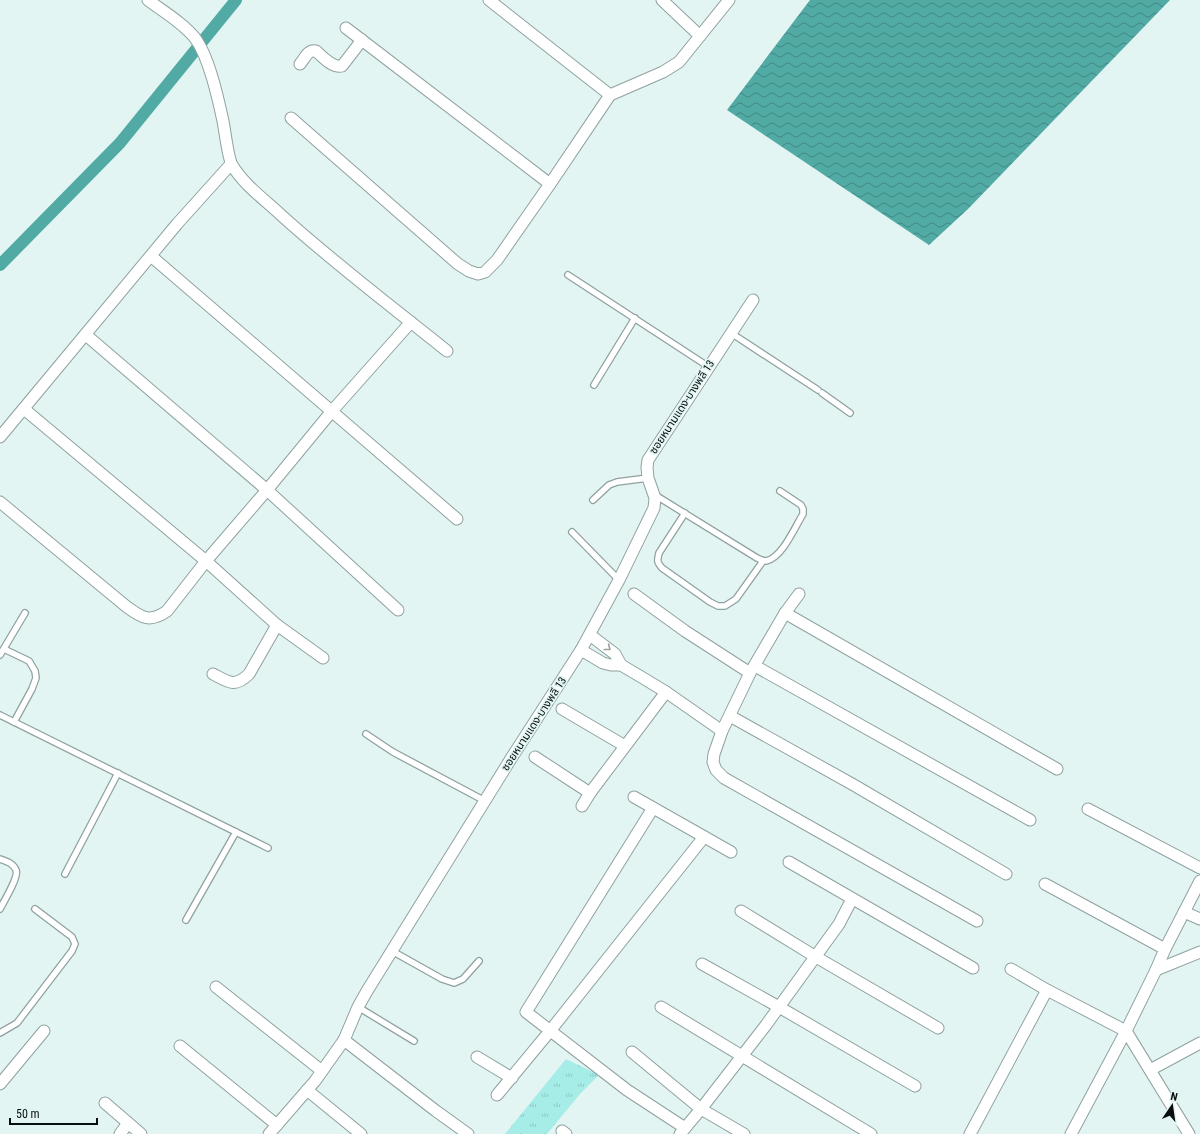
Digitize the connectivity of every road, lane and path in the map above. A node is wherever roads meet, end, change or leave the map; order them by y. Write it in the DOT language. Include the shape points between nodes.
graph roads {
  1 [pos="148,0"];
  2 [pos="489,0"];
  3 [pos="662,0"];
  4 [pos="729,0"];
  5 [pos="346,28"];
  6 [pos="700,36"];
  7 [pos="362,40"];
  8 [pos="300,64"];
  9 [pos="610,95"];
  10 [pos="291,118"];
  11 [pos="231,164"];
  12 [pos="550,184"];
  13 [pos="151,256"];
  14 [pos="568,274"];
  15 [pos="753,300"];
  16 [pos="635,318"];
  17 [pos="411,322"];
  18 [pos="731,333"];
  19 [pos="86,335"];
  20 [pos="447,351"];
  21 [pos="709,367"];
  22 [pos="594,385"];
  23 [pos="24,409"];
  24 [pos="332,411"];
  25 [pos="850,413"];
  26 [pos="0,436"];
  27 [pos="648,478"];
  28 [pos="267,490"];
  29 [pos="780,492"];
  30 [pos="653,493"];
  31 [pos="593,500"];
  32 [pos="0,502"];
  33 [pos="685,513"];
  34 [pos="457,519"];
  35 [pos="572,532"];
  36 [pos="206,561"];
  37 [pos="763,561"];
  38 [pos="619,580"];
  39 [pos="634,594"];
  40 [pos="798,594"];
  41 [pos="398,610"];
  42 [pos="25,613"];
  43 [pos="785,614"];
  44 [pos="277,624"];
  45 [pos="590,634"];
  46 [pos="4,649"];
  47 [pos="581,650"];
  48 [pos="0,655"];
  49 [pos="323,658"];
  50 [pos="621,665"];
  51 [pos="752,669"];
  52 [pos="212,674"];
  53 [pos="666,692"];
  54 [pos="562,709"];
  55 [pos="0,715"];
  56 [pos="730,716"];
  57 [pos="14,722"];
  58 [pos="722,731"];
  59 [pos="366,734"];
  60 [pos="625,746"];
  61 [pos="535,757"];
  62 [pos="1057,769"];
  63 [pos="118,774"];
  64 [pos="590,793"];
  65 [pos="634,797"];
  66 [pos="485,801"];
  67 [pos="582,806"];
  68 [pos="653,808"];
  69 [pos="1088,809"];
  70 [pos="1030,820"];
  71 [pos="236,832"];
  72 [pos="704,837"];
  73 [pos="268,848"];
  74 [pos="731,852"];
  75 [pos="0,859"];
  76 [pos="789,862"];
  77 [pos="1200,868"];
  78 [pos="65,874"];
  79 [pos="1006,874"];
  80 [pos="1200,881"];
  81 [pos="1045,884"];
  82 [pos="852,899"];
  83 [pos="0,909"];
  84 [pos="35,909"];
  85 [pos="741,911"];
  86 [pos="1184,912"];
  87 [pos="1200,919"];
  88 [pos="186,920"];
  89 [pos="977,922"];
  90 [pos="1165,949"];
  91 [pos="392,951"];
  92 [pos="1200,952"];
  93 [pos="816,957"];
  94 [pos="480,961"];
  95 [pos="702,964"];
  96 [pos="974,968"];
  97 [pos="1011,969"];
  98 [pos="1156,970"];
  99 [pos="216,987"];
  100 [pos="1047,990"];
  101 [pos="358,1007"];
  102 [pos="661,1007"];
  103 [pos="779,1007"];
  104 [pos="938,1028"];
  105 [pos="550,1031"];
  106 [pos="1126,1031"];
  107 [pos="44,1032"];
  108 [pos="0,1033"];
  109 [pos="344,1040"];
  110 [pos="414,1040"];
  111 [pos="1200,1043"];
  112 [pos="180,1046"];
  113 [pos="632,1052"];
  114 [pos="477,1057"];
  115 [pos="742,1057"];
  116 [pos="1150,1070"];
  117 [pos="322,1072"];
  118 [pos="512,1078"];
  119 [pos="0,1084"];
  120 [pos="915,1086"];
  121 [pos="307,1090"];
  122 [pos="497,1095"];
  123 [pos="105,1103"];
  124 [pos="701,1109"];
  125 [pos="128,1123"];
  126 [pos="277,1124"];
  127 [pos="682,1131"];
  128 [pos="120,1134"];
  129 [pos="141,1134"];
  130 [pos="269,1134"];
  131 [pos="361,1134"];
  132 [pos="468,1134"];
  133 [pos="744,1134"];
  134 [pos="871,1134"];
  135 [pos="970,1134"];
  136 [pos="1071,1134"];
  137 [pos="1189,1134"];
  1 -- 11 [label="street" via="186,28 196,40 210,73"];
  2 -- 9 [label="street"];
  3 -- 6 [label="street"];
  4 -- 6 [label="street"];
  5 -- 7 [label="street"];
  6 -- 9 [label="street" via="679,62 663,72"];
  7 -- 8 [label="street" via="342,66 334,66 316,50 310,51"];
  7 -- 12 [label="street"];
  9 -- 12 [label="street"];
  10 -- 12 [label="street" via="458,264 478,274 485,272 497,260"];
  11 -- 13 [label="street"];
  11 -- 17 [label="street" via="248,184 310,241"];
  13 -- 19 [label="street"];
  13 -- 24 [label="street"];
  14 -- 16 [label="lane"];
  15 -- 18 [label="street, ซอยหนามแดง-บางพลี 13"];
  16 -- 21 [label="lane"];
  16 -- 22 [label="lane"];
  17 -- 20 [label="street"];
  17 -- 24 [label="street"];
  18 -- 21 [label="street, ซอยหนามแดง-บางพลี 13"];
  18 -- 25 [label="lane"];
  19 -- 23 [label="street"];
  19 -- 28 [label="street"];
  21 -- 27 [label="street, ซอยหนามแดง-บางพลี 13" via="648,460"];
  23 -- 26 [label="street"];
  23 -- 36 [label="street"];
  24 -- 28 [label="street"];
  24 -- 34 [label="street"];
  27 -- 30 [label="street, ซอยหนามแดง-บางพลี 13"];
  27 -- 31 [label="lane" via="609,485"];
  28 -- 36 [label="street"];
  28 -- 41 [label="street"];
  29 -- 37 [label="lane" via="801,505 803,514 781,551 773,558"];
  30 -- 33 [label="lane"];
  30 -- 38 [label="street, ซอยหนามแดง-บางพลี 13" via="654,508"];
  32 -- 36 [label="street" via="140,617 151,618 167,611"];
  33 -- 37 [label="lane"];
  33 -- 37 [label="lane" via="659,553 658,564 710,602 725,606 736,599"];
  35 -- 38 [label="lane"];
  36 -- 44 [label="street"];
  38 -- 45 [label="street, ซอยหนามแดง-บางพลี 13"];
  39 -- 51 [label="street" via="685,631"];
  40 -- 43 [label="street"];
  42 -- 46 [label="lane"];
  43 -- 51 [label="street"];
  43 -- 62 [label="street"];
  44 -- 49 [label="street"];
  44 -- 52 [label="street" via="249,674 242,681 228,682"];
  45 -- 47 [label="street, ซอยหนามแดง-บางพลี 13"];
  45 -- 50 [label="street, one-way" via="615,654"];
  46 -- 48 [label="lane"];
  46 -- 57 [label="lane" via="29,661 36,671 32,689"];
  47 -- 50 [label="street" via="611,665"];
  47 -- 66 [label="street, ซอยหนามแดง-บางพลี 13"];
  50 -- 53 [label="street"];
  51 -- 56 [label="street"];
  51 -- 70 [label="street"];
  53 -- 58 [label="street"];
  53 -- 60 [label="street"];
  54 -- 60 [label="street"];
  55 -- 57 [label="lane"];
  56 -- 58 [label="street"];
  56 -- 79 [label="street"];
  57 -- 63 [label="lane"];
  58 -- 89 [label="street" via="713,762 716,770 724,778"];
  59 -- 66 [label="lane" via="393,752"];
  60 -- 64 [label="street"];
  61 -- 64 [label="street"];
  63 -- 71 [label="lane"];
  63 -- 78 [label="lane"];
  64 -- 67 [label="street"];
  65 -- 68 [label="street"];
  66 -- 91 [label="street, ซอยหนามแดง-บางพลี 13"];
  68 -- 72 [label="street"];
  68 -- 105 [label="street" via="526,1012"];
  69 -- 77 [label="street"];
  71 -- 73 [label="lane"];
  71 -- 88 [label="lane"];
  72 -- 74 [label="street"];
  72 -- 105 [label="street"];
  75 -- 83 [label="lane" via="10,863 17,872"];
  76 -- 82 [label="street"];
  80 -- 86 [label="street"];
  81 -- 90 [label="street"];
  82 -- 93 [label="street" via="839,924"];
  82 -- 96 [label="street"];
  84 -- 108 [label="lane" via="72,937 75,944 17,1023"];
  85 -- 93 [label="street"];
  86 -- 87 [label="street"];
  86 -- 90 [label="street"];
  90 -- 98 [label="street"];
  91 -- 94 [label="lane" via="442,979 454,982 463,979"];
  91 -- 101 [label="street, ซอยหนามแดง-บางพลี 13"];
  92 -- 98 [label="street"];
  93 -- 103 [label="street"];
  93 -- 104 [label="street"];
  95 -- 103 [label="street"];
  97 -- 100 [label="street"];
  98 -- 106 [label="street"];
  99 -- 117 [label="street"];
  100 -- 106 [label="street"];
  100 -- 135 [label="street"];
  101 -- 109 [label="street, ซอยหนามแดง-บางพลี 13"];
  101 -- 110 [label="lane"];
  102 -- 115 [label="street"];
  103 -- 115 [label="street"];
  103 -- 120 [label="street"];
  105 -- 118 [label="street"];
  105 -- 127 [label="street"];
  106 -- 116 [label="street"];
  106 -- 136 [label="street"];
  107 -- 119 [label="street"];
  109 -- 117 [label="street, ซอยหนามแดง-บางพลี 13"];
  109 -- 132 [label="street"];
  111 -- 116 [label="street"];
  112 -- 126 [label="street"];
  113 -- 124 [label="street"];
  114 -- 118 [label="street"];
  115 -- 124 [label="street"];
  115 -- 134 [label="street"];
  116 -- 137 [label="street"];
  117 -- 121 [label="street, ซอยหนามแดง-บางพลี 13"];
  118 -- 122 [label="street"];
  121 -- 126 [label="street, ซอยหนามแดง-บางพลี 13"];
  121 -- 131 [label="street"];
  123 -- 125 [label="street"];
  124 -- 127 [label="street"];
  124 -- 133 [label="street"];
  125 -- 128 [label="street"];
  125 -- 129 [label="street"];
  126 -- 130 [label="street, ซอยหนามแดง-บางพลี 13"];
}
